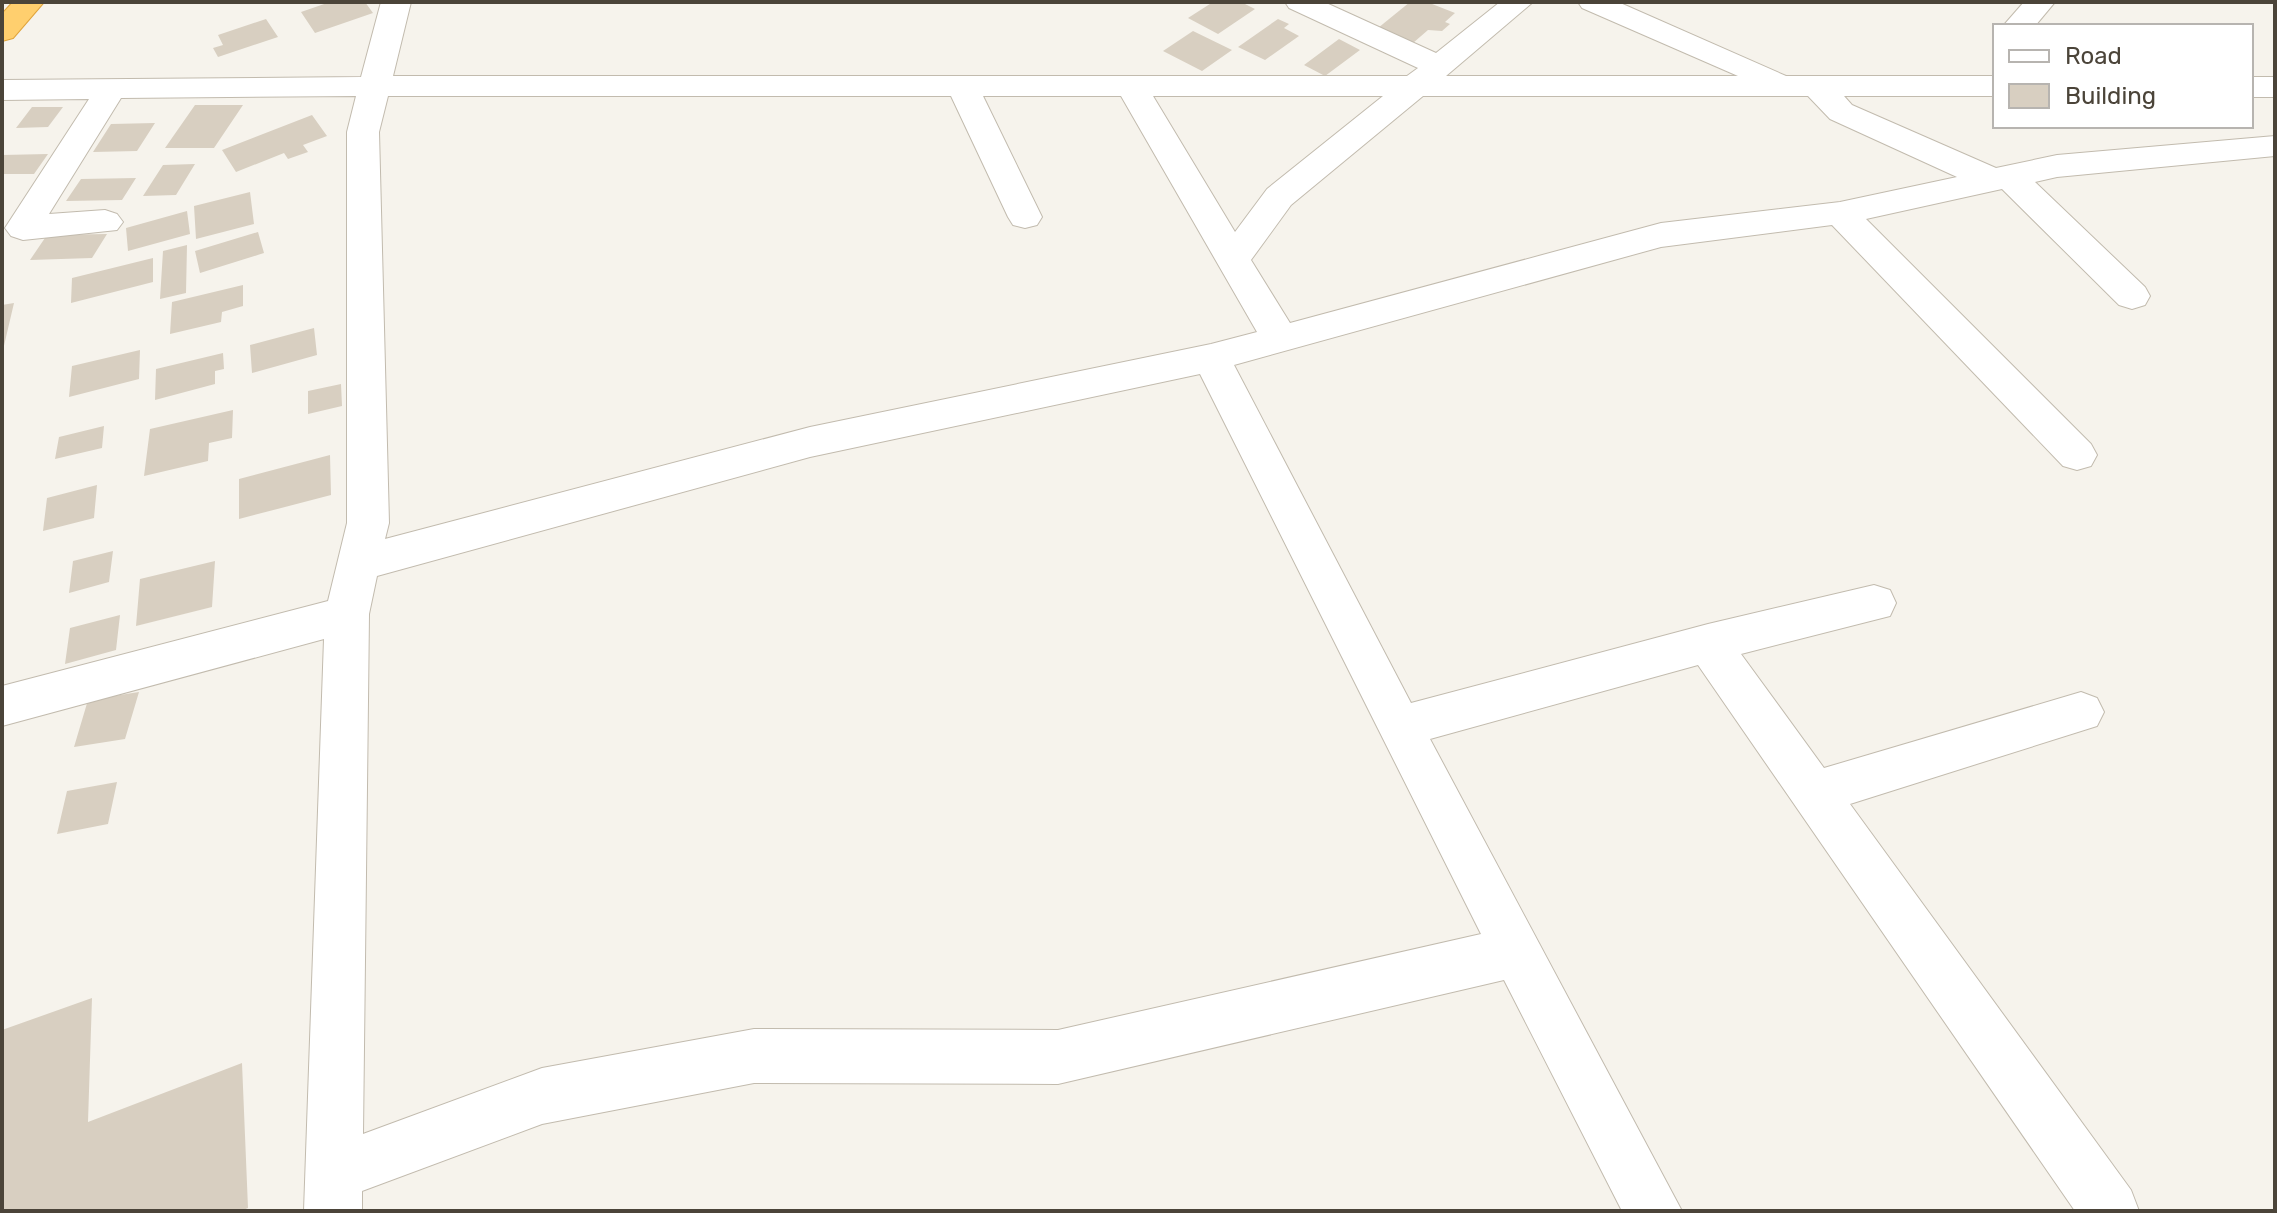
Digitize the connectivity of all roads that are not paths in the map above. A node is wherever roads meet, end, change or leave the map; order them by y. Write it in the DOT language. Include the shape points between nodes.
graph roads {
  1 [pos="29,2"];
  2 [pos="396,2"];
  3 [pos="1300,2"];
  4 [pos="1518,2"];
  5 [pos="1593,2"];
  6 [pos="2040,2"];
  7 [pos="2020,24"];
  8 [pos="2,32"];
  9 [pos="1993,57"];
  10 [pos="1428,77"];
  11 [pos="372,86"];
  12 [pos="1980,86"];
  13 [pos="963,87"];
  14 [pos="1132,87"];
  15 [pos="1804,87"];
  16 [pos="111,89"];
  17 [pos="2,90"];
  18 [pos="2275,146"];
  19 [pos="2002,178"];
  20 [pos="1840,213"];
  21 [pos="1025,217"];
  22 [pos="105,222"];
  23 [pos="1233,259"];
  24 [pos="2132,296"];
  25 [pos="1280,339"];
  26 [pos="1211,358"];
  27 [pos="2077,455"];
  28 [pos="361,563"];
  29 [pos="1874,603"];
  30 [pos="347,614"];
  31 [pos="1708,643"];
  32 [pos="2,706"];
  33 [pos="2081,712"];
  34 [pos="1399,727"];
  35 [pos="1814,793"];
  36 [pos="1517,951"];
  37 [pos="332,1193"];
  38 [pos="1653,1211"];
  39 [pos="2110,1211"];
  1 -- 8 [label="highway"];
  2 -- 11 [label="street"];
  3 -- 10 [label="street"];
  4 -- 10 [label="street"];
  5 -- 15 [label="street"];
  6 -- 7 [label="street"];
  9 -- 12 [label="street"];
  10 -- 14 [label="street"];
  10 -- 15 [label="street"];
  10 -- 23 [label="street" via="1279,197"];
  11 -- 13 [label="street"];
  11 -- 16 [label="street"];
  11 -- 28 [label="street" via="363,132 368,523"];
  12 -- 15 [label="street"];
  13 -- 14 [label="street"];
  13 -- 21 [label="street"];
  14 -- 23 [label="street"];
  15 -- 19 [label="street" via="1841,112"];
  16 -- 17 [label="street"];
  16 -- 22 [label="street" via="23,228"];
  18 -- 19 [label="street" via="2057,166"];
  19 -- 20 [label="street"];
  19 -- 24 [label="street"];
  20 -- 25 [label="street" via="1661,235"];
  20 -- 27 [label="street"];
  23 -- 25 [label="street"];
  25 -- 26 [label="street"];
  26 -- 28 [label="street" via="810,442"];
  26 -- 34 [label="street"];
  28 -- 30 [label="street"];
  29 -- 31 [label="street"];
  30 -- 32 [label="street"];
  30 -- 37 [label="street"];
  31 -- 34 [label="street"];
  31 -- 35 [label="street"];
  33 -- 35 [label="street"];
  34 -- 36 [label="street"];
  35 -- 39 [label="street"];
  36 -- 37 [label="street" via="1058,1057 754,1056 542,1096"];
  36 -- 38 [label="street"];
}
